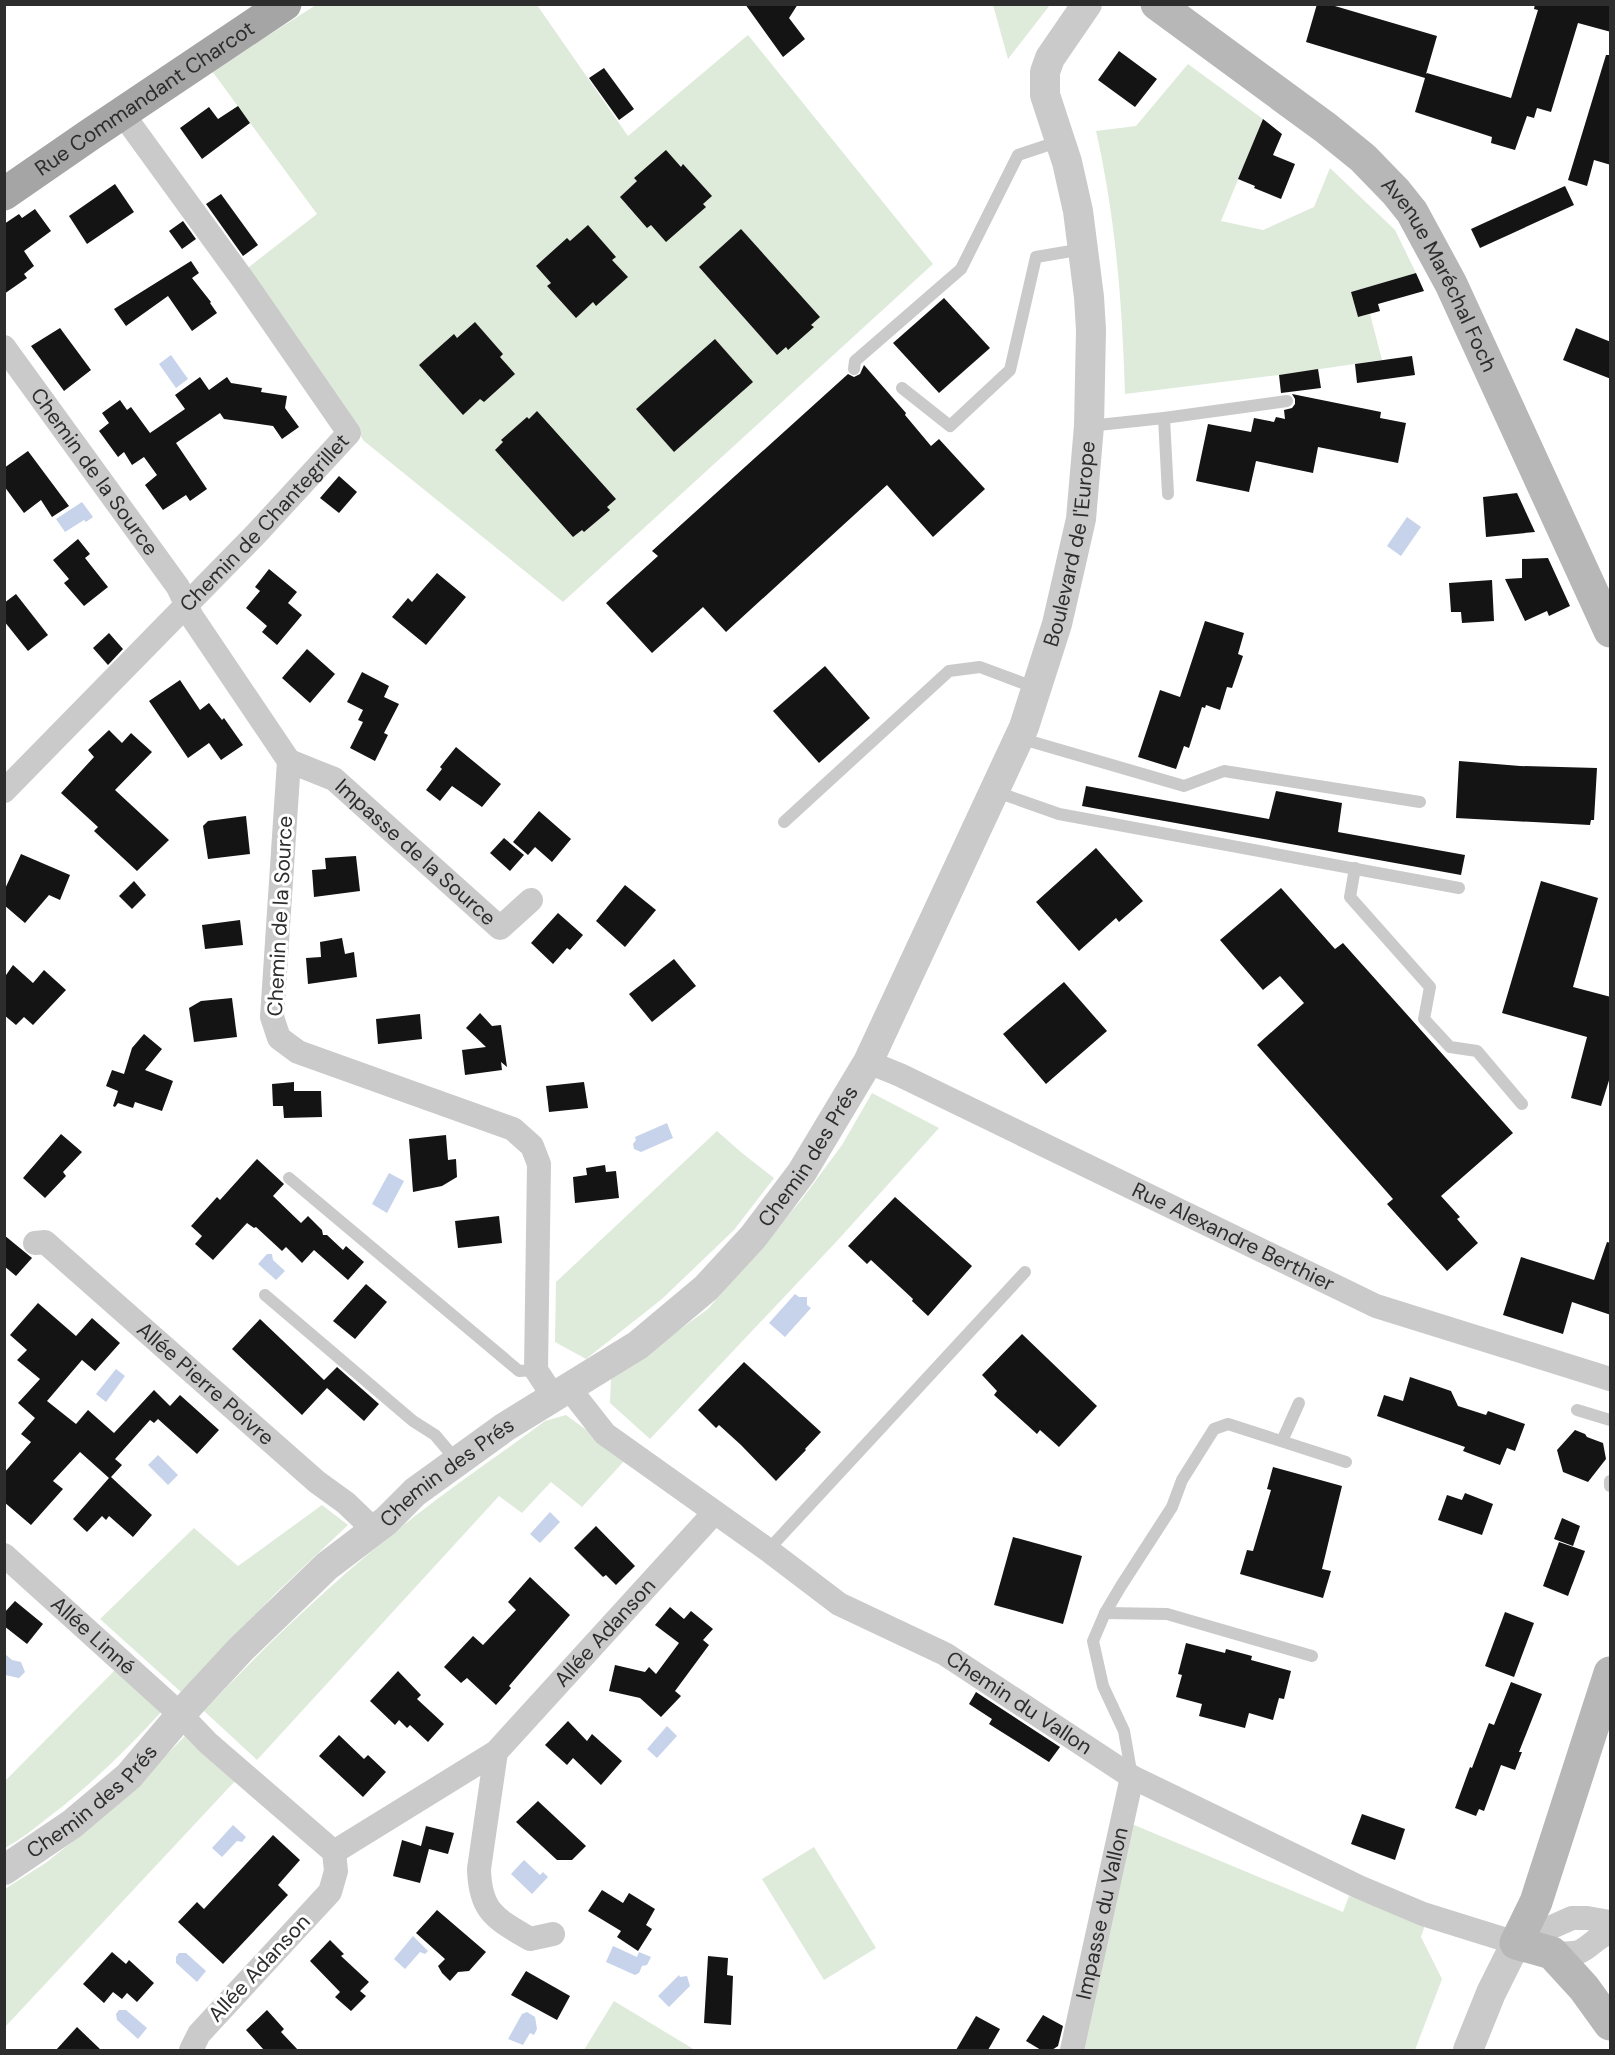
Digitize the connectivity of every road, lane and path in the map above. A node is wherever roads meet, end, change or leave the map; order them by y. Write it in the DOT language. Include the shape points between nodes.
graph roads {
  1 [pos="285,4"];
  2 [pos="1087,4"];
  3 [pos="1157,4"];
  4 [pos="122,113"];
  5 [pos="1060,141"];
  6 [pos="4,194"];
  7 [pos="1083,249"];
  8 [pos="4,347"];
  9 [pos="854,369"];
  10 [pos="902,388"];
  11 [pos="1287,401"];
  12 [pos="1164,418"];
  13 [pos="1089,426"];
  14 [pos="1168,494"];
  15 [pos="186,604"];
  16 [pos="1611,631"];
  17 [pos="1036,688"];
  18 [pos="1019,737"];
  19 [pos="289,761"];
  20 [pos="4,791"];
  21 [pos="994,791"];
  22 [pos="1420,802"];
  23 [pos="784,822"];
  24 [pos="1355,868"];
  25 [pos="1459,888"];
  26 [pos="531,900"];
  27 [pos="868,1062"];
  28 [pos="1522,1104"];
  29 [pos="289,1178"];
  30 [pos="35,1243"];
  31 [pos="1025,1272"];
  32 [pos="265,1295"];
  33 [pos="536,1370"];
  34 [pos="1611,1379"];
  35 [pos="561,1392"];
  36 [pos="1299,1403"];
  37 [pos="1577,1410"];
  38 [pos="1611,1420"];
  39 [pos="1282,1441"];
  40 [pos="457,1461"];
  41 [pos="1346,1462"];
  42 [pos="1611,1481"];
  43 [pos="1611,1486"];
  44 [pos="714,1513"];
  45 [pos="374,1530"];
  46 [pos="768,1550"];
  47 [pos="4,1555"];
  48 [pos="1105,1613"];
  49 [pos="1312,1656"];
  50 [pos="1611,1673"];
  51 [pos="182,1715"];
  52 [pos="496,1752"];
  53 [pos="1132,1777"];
  54 [pos="334,1852"];
  55 [pos="4,1870"];
  56 [pos="1611,1922"];
  57 [pos="1611,1933"];
  58 [pos="553,1934"];
  59 [pos="1516,1943"];
  60 [pos="1552,1953"];
  61 [pos="1611,2024"];
  62 [pos="191,2050"];
  63 [pos="1072,2050"];
  64 [pos="1468,2050"];
  1 -- 4 [label="main road, Rue Commandant Charcot"];
  2 -- 5 [label="street, Boulevard de l'Europe" via="1050,58 1045,72 1045,95"];
  3 -- 16 [label="main road, Avenue Maréchal Foch" via="1363,158 1412,212 1451,284"];
  4 -- 6 [label="main road, Rue Commandant Charcot"];
  4 -- 15 [label="street, Chemin de Chantegrillet" via="350,433"];
  5 -- 7 [label="street, Boulevard de l'Europe" via="1078,211"];
  5 -- 9 [label="lane" via="1018,155 961,269 855,361"];
  7 -- 10 [label="lane" via="1036,257 1010,370 950,426"];
  7 -- 13 [label="street, Boulevard de l'Europe" via="1091,330"];
  8 -- 15 [label="street, Chemin de la Source" via="178,587"];
  11 -- 12 [label="lane"];
  12 -- 13 [label="lane"];
  12 -- 14 [label="lane"];
  13 -- 17 [label="street, Boulevard de l'Europe" via="1081,519 1057,624"];
  15 -- 19 [label="street, Chemin de la Source"];
  15 -- 20 [label="street, Chemin de Chantegrillet"];
  17 -- 18 [label="street, Boulevard de l'Europe"];
  17 -- 23 [label="lane" via="980,668 949,671"];
  18 -- 21 [label="street, Boulevard de l'Europe"];
  18 -- 22 [label="lane" via="1184,786 1224,771"];
  19 -- 26 [label="street, Impasse de la Source" via="334,779 500,928"];
  19 -- 33 [label="street, Chemin de la Source" via="272,1017 279,1038 297,1052 513,1129 532,1146 539,1164"];
  21 -- 24 [label="lane" via="1059,814"];
  21 -- 27 [label="street, Boulevard de l'Europe"];
  24 -- 25 [label="lane"];
  24 -- 28 [label="lane" via="1350,897 1430,987 1424,1019 1450,1047 1477,1051"];
  27 -- 34 [label="street, Rue Alexandre Berthier" via="1376,1306"];
  27 -- 35 [label="street, Chemin des Prés" via="802,1172 753,1237 706,1288 638,1345"];
  29 -- 33 [label="lane" via="519,1371"];
  30 -- 45 [label="street, Allée Pierre Poivre" via="45,1242"];
  31 -- 46 [label="lane"];
  32 -- 40 [label="lane" via="413,1421 435,1435"];
  33 -- 35 [label="street"];
  35 -- 40 [label="street, Chemin des Prés"];
  35 -- 44 [label="street, Chemin du Vallon" via="604,1434"];
  36 -- 39 [label="lane"];
  37 -- 38 [label="lane"];
  39 -- 41 [label="lane"];
  39 -- 48 [label="lane" via="1228,1424 1214,1429 1182,1480 1172,1508"];
  40 -- 45 [label="street, Chemin des Prés"];
  42 -- 43 [label="lane"];
  44 -- 46 [label="street, Chemin du Vallon"];
  44 -- 52 [label="street, Allée Adanson"];
  45 -- 51 [label="street, Chemin des Prés" via="327,1566 241,1649"];
  46 -- 53 [label="street, Chemin du Vallon" via="839,1604 945,1654"];
  47 -- 51 [label="street, Allée Linné"];
  48 -- 49 [label="lane" via="1167,1614"];
  48 -- 53 [label="lane" via="1093,1641 1103,1686 1124,1731"];
  50 -- 59 [label="main road" via="1536,1902"];
  51 -- 54 [label="street" via="208,1743"];
  51 -- 55 [label="street, Chemin des Prés" via="129,1776 72,1824"];
  52 -- 54 [label="street, Allée Adanson"];
  52 -- 58 [label="street" via="479,1869 480,1888 487,1909 504,1924 530,1939"];
  53 -- 59 [label="street, Chemin du Vallon" via="1359,1887 1423,1914"];
  53 -- 63 [label="street, Impasse du Vallon"];
  54 -- 62 [label="street, Allée Adanson" via="336,1871 330,1892 199,2034"];
  56 -- 59 [label="street" via="1572,1918"];
  57 -- 60 [label="street" via="1601,1935 1581,1952"];
  59 -- 60 [label="main road"];
  59 -- 64 [label="street"];
  60 -- 61 [label="main road"];
}
